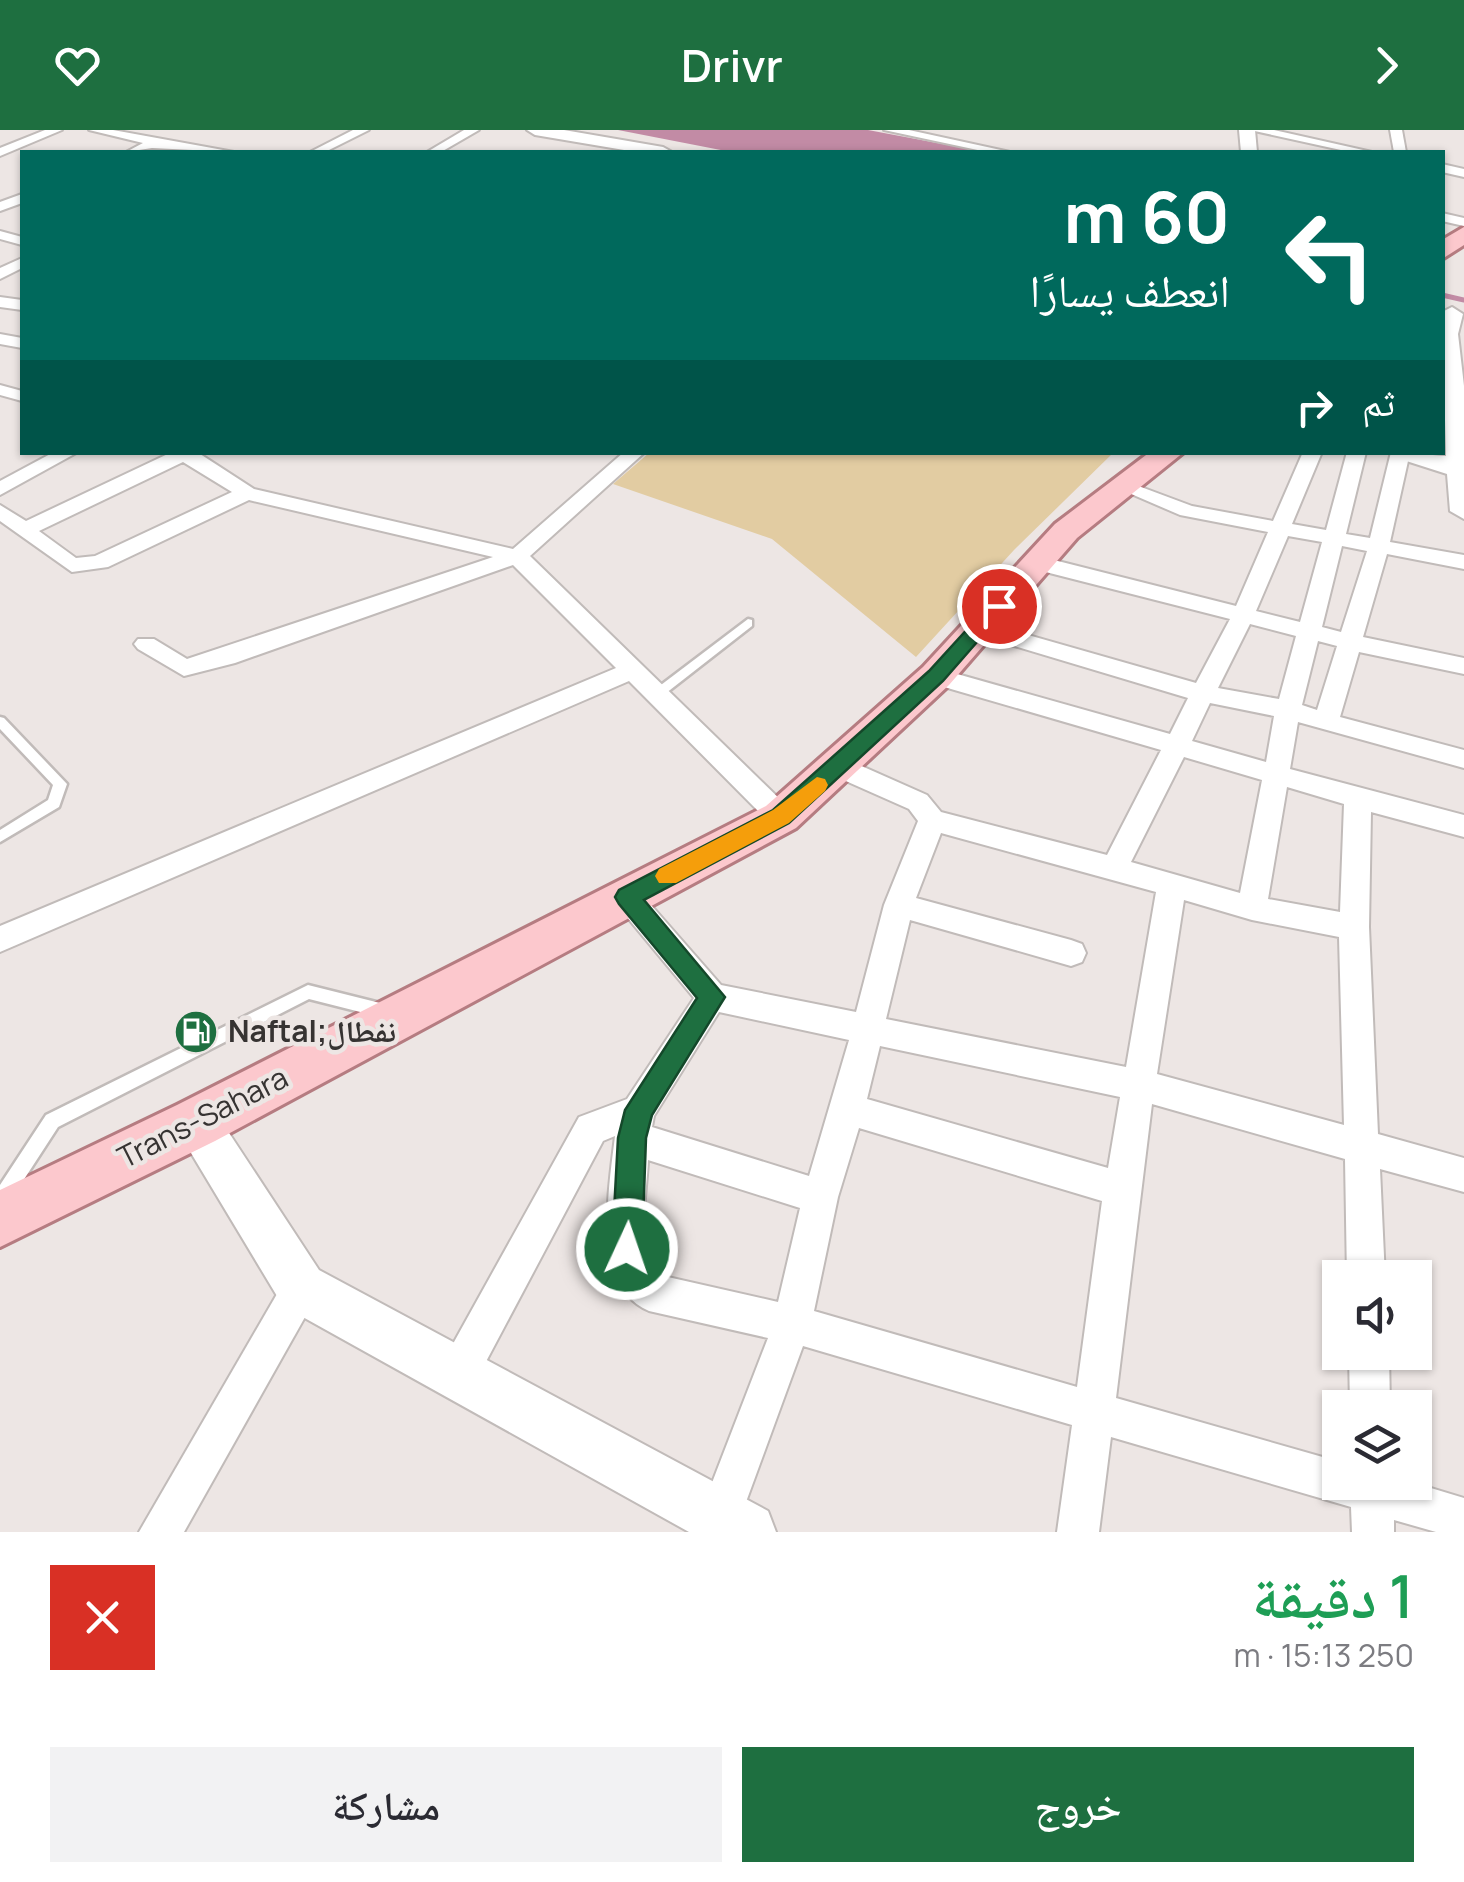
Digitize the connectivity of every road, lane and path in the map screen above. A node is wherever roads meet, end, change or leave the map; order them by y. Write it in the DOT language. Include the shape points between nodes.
graph roads {
  1 [pos="56,130"];
  2 [pos="95,130"];
  3 [pos="182,130"];
  4 [pos="363,130"];
  5 [pos="474,130"];
  6 [pos="534,130"];
  7 [pos="890,130"];
  8 [pos="1265,131"];
  9 [pos="151,144"];
  10 [pos="608,148"];
  11 [pos="137,150"];
  12 [pos="209,150"];
  13 [pos="320,150"];
  14 [pos="437,150"];
  15 [pos="636,150"];
  16 [pos="994,150"];
  17 [pos="1356,150"];
  18 [pos="0,152"];
  19 [pos="1452,319"];
  20 [pos="63,455"];
  21 [pos="181,455"];
  22 [pos="188,455"];
  23 [pos="633,455"];
  24 [pos="1166,455"];
  25 [pos="1313,455"];
  26 [pos="1356,455"];
  27 [pos="1403,455"];
  28 [pos="1414,455"];
  29 [pos="1461,470"];
  30 [pos="1125,486"];
  31 [pos="0,488"];
  32 [pos="247,493"];
  33 [pos="1464,511"];
  34 [pos="0,512"];
  35 [pos="1282,529"];
  36 [pos="24,530"];
  37 [pos="1332,538"];
  38 [pos="1379,546"];
  39 [pos="517,556"];
  40 [pos="1464,562"];
  41 [pos="1038,563"];
  42 [pos="1243,615"];
  43 [pos="748,623"];
  44 [pos="980,628"];
  45 [pos="1306,631"];
  46 [pos="1350,642"];
  47 [pos="146,644"];
  48 [pos="1464,666"];
  49 [pos="632,670"];
  50 [pos="936,676"];
  51 [pos="1200,693"];
  52 [pos="656,694"];
  53 [pos="1288,710"];
  54 [pos="0,721"];
  55 [pos="1326,722"];
  56 [pos="1174,747"];
  57 [pos="1464,758"];
  58 [pos="839,766"];
  59 [pos="1276,774"];
  60 [pos="1358,798"];
  61 [pos="781,816"];
  62 [pos="932,820"];
  63 [pos="1464,826"];
  64 [pos="0,838"];
  65 [pos="1114,868"];
  66 [pos="1172,885"];
  67 [pos="627,897"];
  68 [pos="899,905"];
  69 [pos="1252,908"];
  70 [pos="1354,927"];
  71 [pos="0,939"];
  72 [pos="1071,953"];
  73 [pos="712,997"];
  74 [pos="403,1016"];
  75 [pos="865,1028"];
  76 [pos="1139,1085"];
  77 [pos="848,1109"];
  78 [pos="196,1123"];
  79 [pos="635,1124"];
  80 [pos="1362,1148"];
  81 [pos="1464,1175"];
  82 [pos="1120,1189"];
  83 [pos="820,1197"];
  84 [pos="0,1202"];
  85 [pos="0,1219"];
  86 [pos="1365,1260"];
  87 [pos="300,1288"];
  88 [pos="792,1324"];
  89 [pos="458,1374"];
  90 [pos="1096,1413"];
  91 [pos="1373,1503"];
  92 [pos="1464,1519"];
  93 [pos="727,1527"];
  94 [pos="160,1532"];
  95 [pos="1078,1532"];
  1 -- 18 [label="street"];
  2 -- 9 [label="street"];
  3 -- 9 [label="street"];
  4 -- 13 [label="street"];
  5 -- 14 [label="street"];
  6 -- 10 [label="street"];
  7 -- 16 [label="street"];
  8 -- 17 [label="street"];
  9 -- 11 [label="street"];
  9 -- 12 [label="street"];
  10 -- 15 [label="street"];
  19 -- 29 [label="street"];
  20 -- 31 [label="street"];
  21 -- 36 [label="street"];
  22 -- 32 [label="street"];
  23 -- 39 [label="street"];
  24 -- 30 [label="main road, Trans-Sahara"];
  25 -- 35 [label="street"];
  26 -- 37 [label="street"];
  27 -- 38 [label="street"];
  28 -- 29 [label="street"];
  29 -- 33 [label="street"];
  30 -- 35 [label="street" via="1187,511"];
  30 -- 41 [label="main road, Trans-Sahara" via="1066,531"];
  32 -- 36 [label="street" via="82,566"];
  32 -- 39 [label="street"];
  34 -- 36 [label="street"];
  35 -- 37 [label="street"];
  35 -- 42 [label="street"];
  37 -- 38 [label="street"];
  37 -- 45 [label="street"];
  38 -- 40 [label="street"];
  38 -- 46 [label="street"];
  39 -- 47 [label="street" via="184,668"];
  39 -- 49 [label="street"];
  41 -- 42 [label="street"];
  41 -- 44 [label="main road, Trans-Sahara"];
  42 -- 45 [label="street"];
  42 -- 51 [label="street"];
  43 -- 52 [label="lane"];
  44 -- 50 [label="main road, Trans-Sahara"];
  44 -- 51 [label="street"];
  45 -- 46 [label="street"];
  45 -- 53 [label="street"];
  46 -- 48 [label="street"];
  46 -- 55 [label="street"];
  49 -- 52 [label="street"];
  49 -- 71 [label="street"];
  50 -- 56 [label="street"];
  50 -- 58 [label="main road, Trans-Sahara"];
  51 -- 53 [label="street"];
  51 -- 56 [label="street"];
  52 -- 61 [label="street"];
  53 -- 55 [label="street"];
  53 -- 59 [label="street"];
  54 -- 64 [label="lane" via="60,784 54,803"];
  55 -- 57 [label="street"];
  56 -- 59 [label="street"];
  56 -- 65 [label="street"];
  58 -- 61 [label="main road, Trans-Sahara"];
  58 -- 62 [label="street" via="918,802"];
  59 -- 60 [label="street"];
  59 -- 69 [label="street"];
  60 -- 63 [label="street"];
  60 -- 70 [label="street"];
  61 -- 67 [label="main road, Trans-Sahara"];
  62 -- 65 [label="street"];
  62 -- 68 [label="street"];
  65 -- 66 [label="street"];
  66 -- 69 [label="street"];
  66 -- 76 [label="street"];
  67 -- 73 [label="street"];
  67 -- 74 [label="main road, Trans-Sahara"];
  68 -- 72 [label="street"];
  68 -- 75 [label="street"];
  69 -- 70 [label="street"];
  70 -- 80 [label="street"];
  73 -- 75 [label="street"];
  73 -- 79 [label="street"];
  74 -- 78 [label="main road, Trans-Sahara"];
  74 -- 84 [label="lane" via="308,992 52,1121"];
  75 -- 76 [label="street"];
  75 -- 77 [label="street"];
  76 -- 80 [label="street"];
  76 -- 82 [label="street"];
  77 -- 82 [label="street"];
  77 -- 83 [label="street"];
  78 -- 85 [label="main road, Trans-Sahara"];
  78 -- 87 [label="street"];
  79 -- 83 [label="street"];
  79 -- 88 [label="street" via="627,1249 632,1274 649,1292"];
  79 -- 89 [label="street" via="592,1128"];
  80 -- 81 [label="street"];
  80 -- 86 [label="street"];
  82 -- 90 [label="street"];
  83 -- 88 [label="street"];
  87 -- 89 [label="street"];
  87 -- 94 [label="street"];
  88 -- 90 [label="street"];
  88 -- 93 [label="street"];
  89 -- 93 [label="street"];
  90 -- 91 [label="street"];
  90 -- 95 [label="street"];
  91 -- 92 [label="street"];
}
